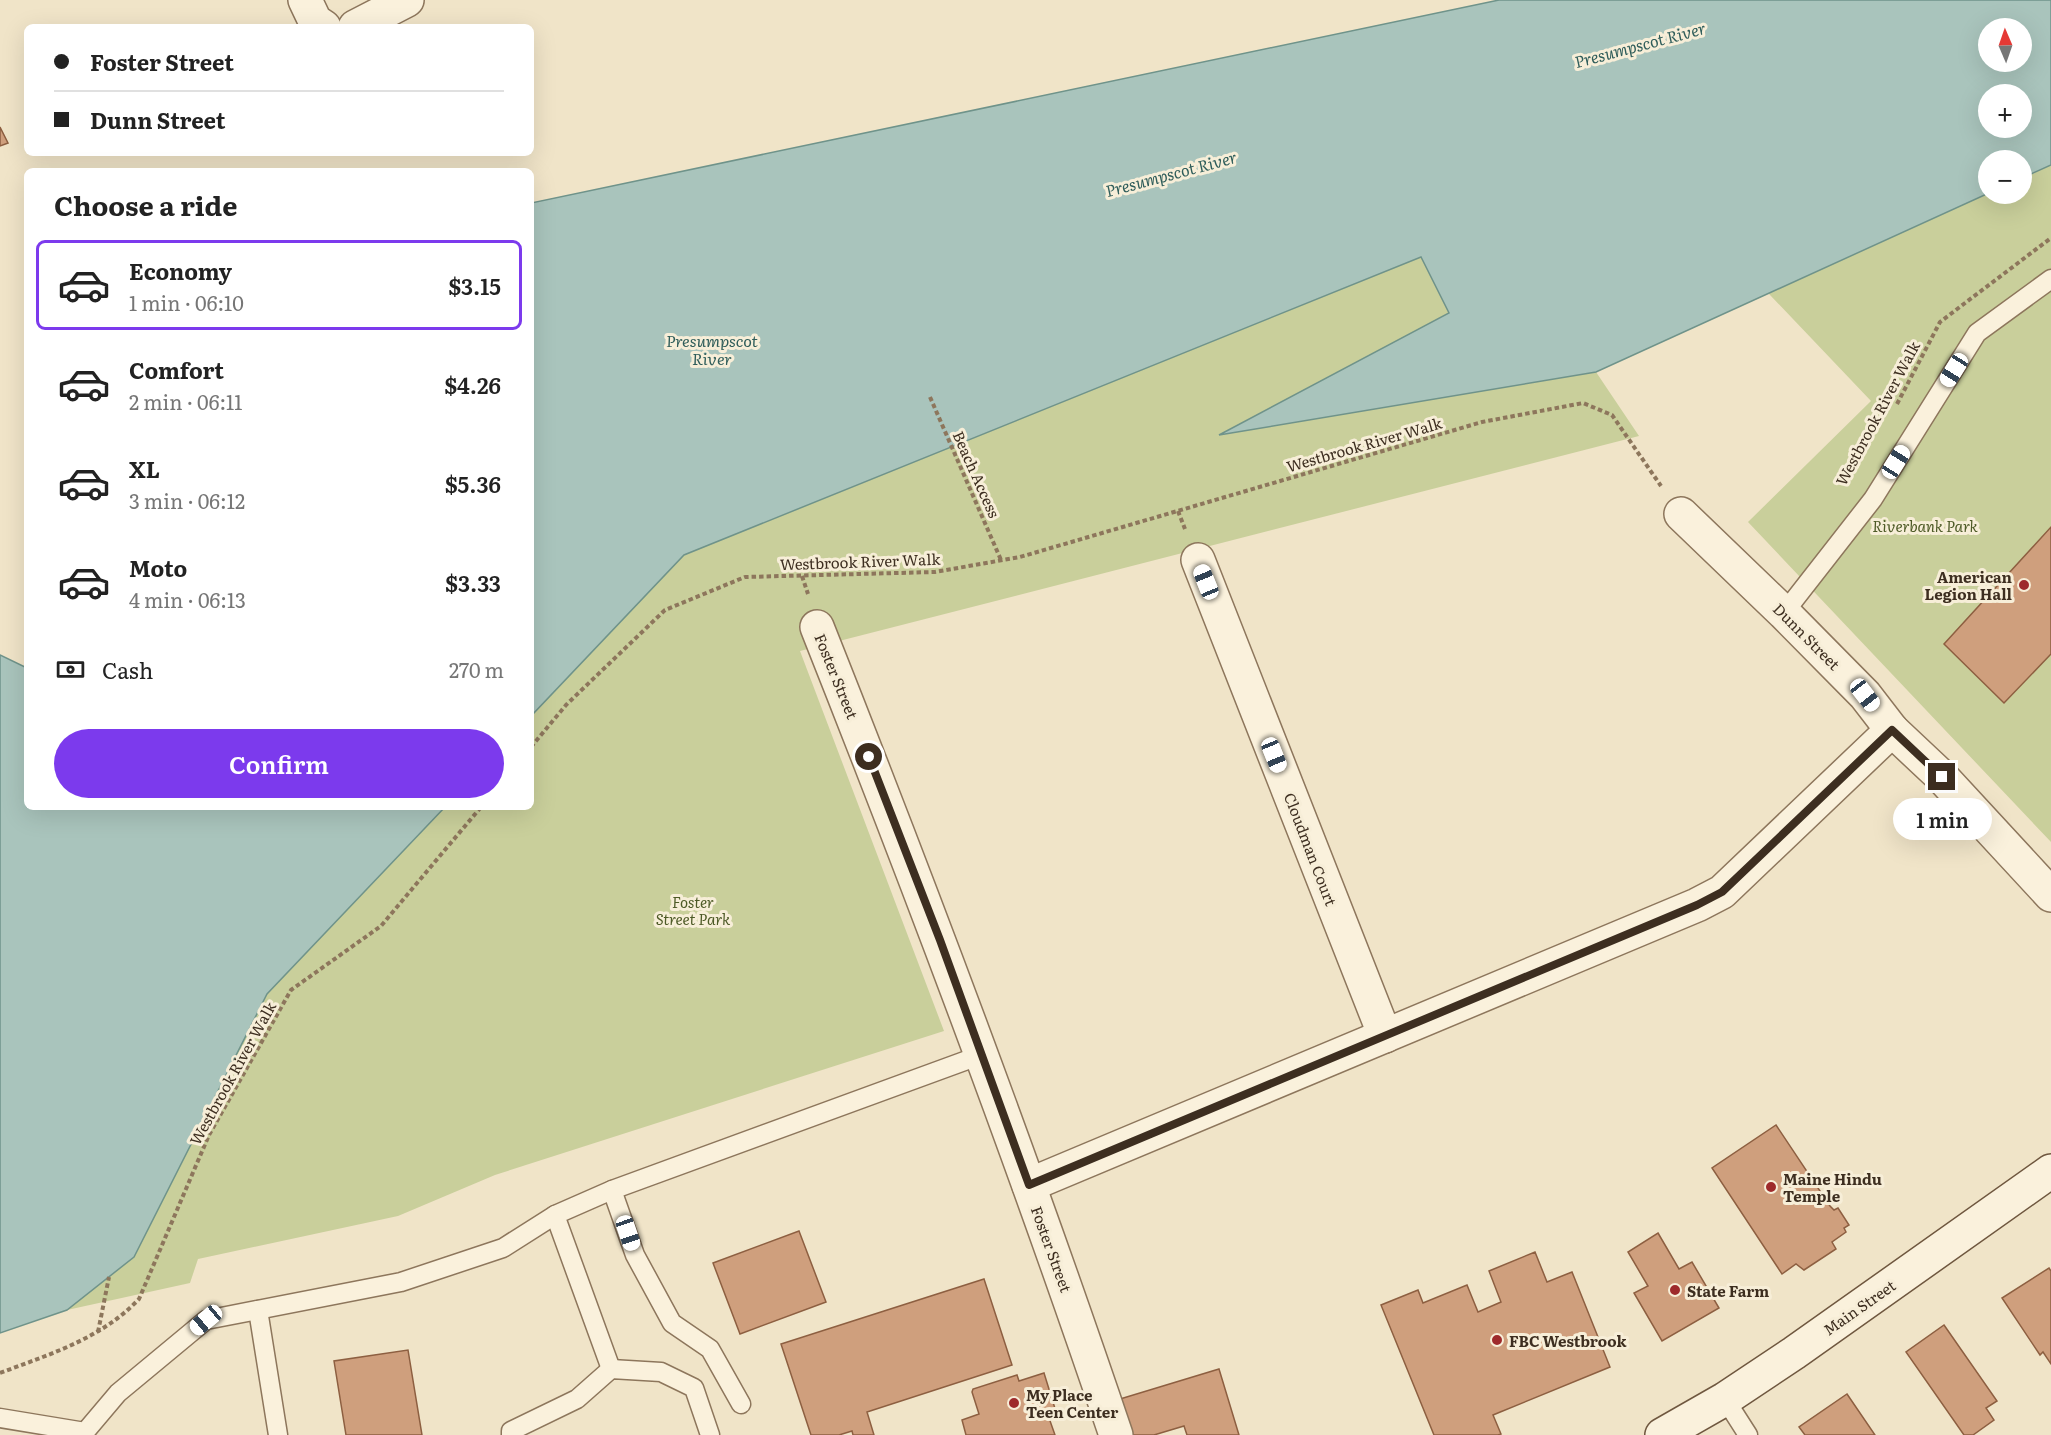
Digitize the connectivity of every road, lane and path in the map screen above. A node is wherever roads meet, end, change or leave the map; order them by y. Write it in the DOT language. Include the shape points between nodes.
graph roads {
  1 [pos="305,0"];
  2 [pos="407,0"];
  3 [pos="320,24"];
  4 [pos="361,24"];
  5 [pos="2051,238"];
  6 [pos="2051,279"];
  7 [pos="930,397"];
  8 [pos="1895,406"];
  9 [pos="1680,514"];
  10 [pos="1001,560"];
  11 [pos="1198,560"];
  12 [pos="1784,613"];
  13 [pos="818,627"];
  14 [pos="1892,730"];
  15 [pos="534,743"];
  16 [pos="478,810"];
  17 [pos="2051,895"];
  18 [pos="1385,1036"];
  19 [pos="981,1055"];
  20 [pos="2051,1171"];
  21 [pos="1029,1185"];
  22 [pos="612,1190"];
  23 [pos="555,1215"];
  24 [pos="109,1277"];
  25 [pos="258,1310"];
  26 [pos="98,1333"];
  27 [pos="611,1369"];
  28 [pos="0,1373"];
  29 [pos="1725,1399"];
  30 [pos="741,1404"];
  31 [pos="0,1418"];
  32 [pos="511,1433"];
  33 [pos="278,1435"];
  34 [pos="710,1435"];
  35 [pos="1116,1435"];
  36 [pos="1662,1435"];
  37 [pos="1748,1435"];
  1 -- 3 [label="street"];
  2 -- 4 [label="street"];
  5 -- 8 [label="path, Westbrook River Walk" via="1940,322"];
  6 -- 12 [label="lane" via="1977,333 1873,500"];
  7 -- 10 [label="path, Beach Access"];
  9 -- 10 [label="path, Westbrook River Walk" via="1612,415 1583,403 1482,422"];
  9 -- 12 [label="street, Dunn Street"];
  10 -- 15 [label="path, Westbrook River Walk" via="935,573 746,577 665,610 566,705"];
  11 -- 18 [label="street, Cloudman Court"];
  12 -- 14 [label="street, Dunn Street" via="1865,695"];
  13 -- 19 [label="street, Foster Street"];
  14 -- 17 [label="street, Dunn Street" via="1942,777"];
  14 -- 18 [label="street" via="1722,892"];
  16 -- 26 [label="path, Westbrook River Walk" via="381,926 291,990 209,1135 139,1299 120,1319"];
  18 -- 21 [label="street"];
  19 -- 21 [label="street, Foster Street"];
  19 -- 22 [label="lane"];
  20 -- 29 [label="street, Main Street"];
  21 -- 35 [label="street, Foster Street"];
  22 -- 23 [label="lane"];
  22 -- 30 [label="lane" via="635,1255 672,1323 711,1349"];
  23 -- 25 [label="lane" via="502,1248 401,1282"];
  23 -- 27 [label="lane"];
  24 -- 26 [label="path"];
  25 -- 31 [label="lane" via="206,1320 117,1393 85,1432"];
  25 -- 33 [label="lane"];
  26 -- 28 [label="path, Westbrook River Walk"];
  27 -- 32 [label="lane" via="577,1399"];
  27 -- 34 [label="lane" via="661,1372 694,1388"];
  29 -- 36 [label="street, Main Street"];
  29 -- 37 [label="lane"];
}
